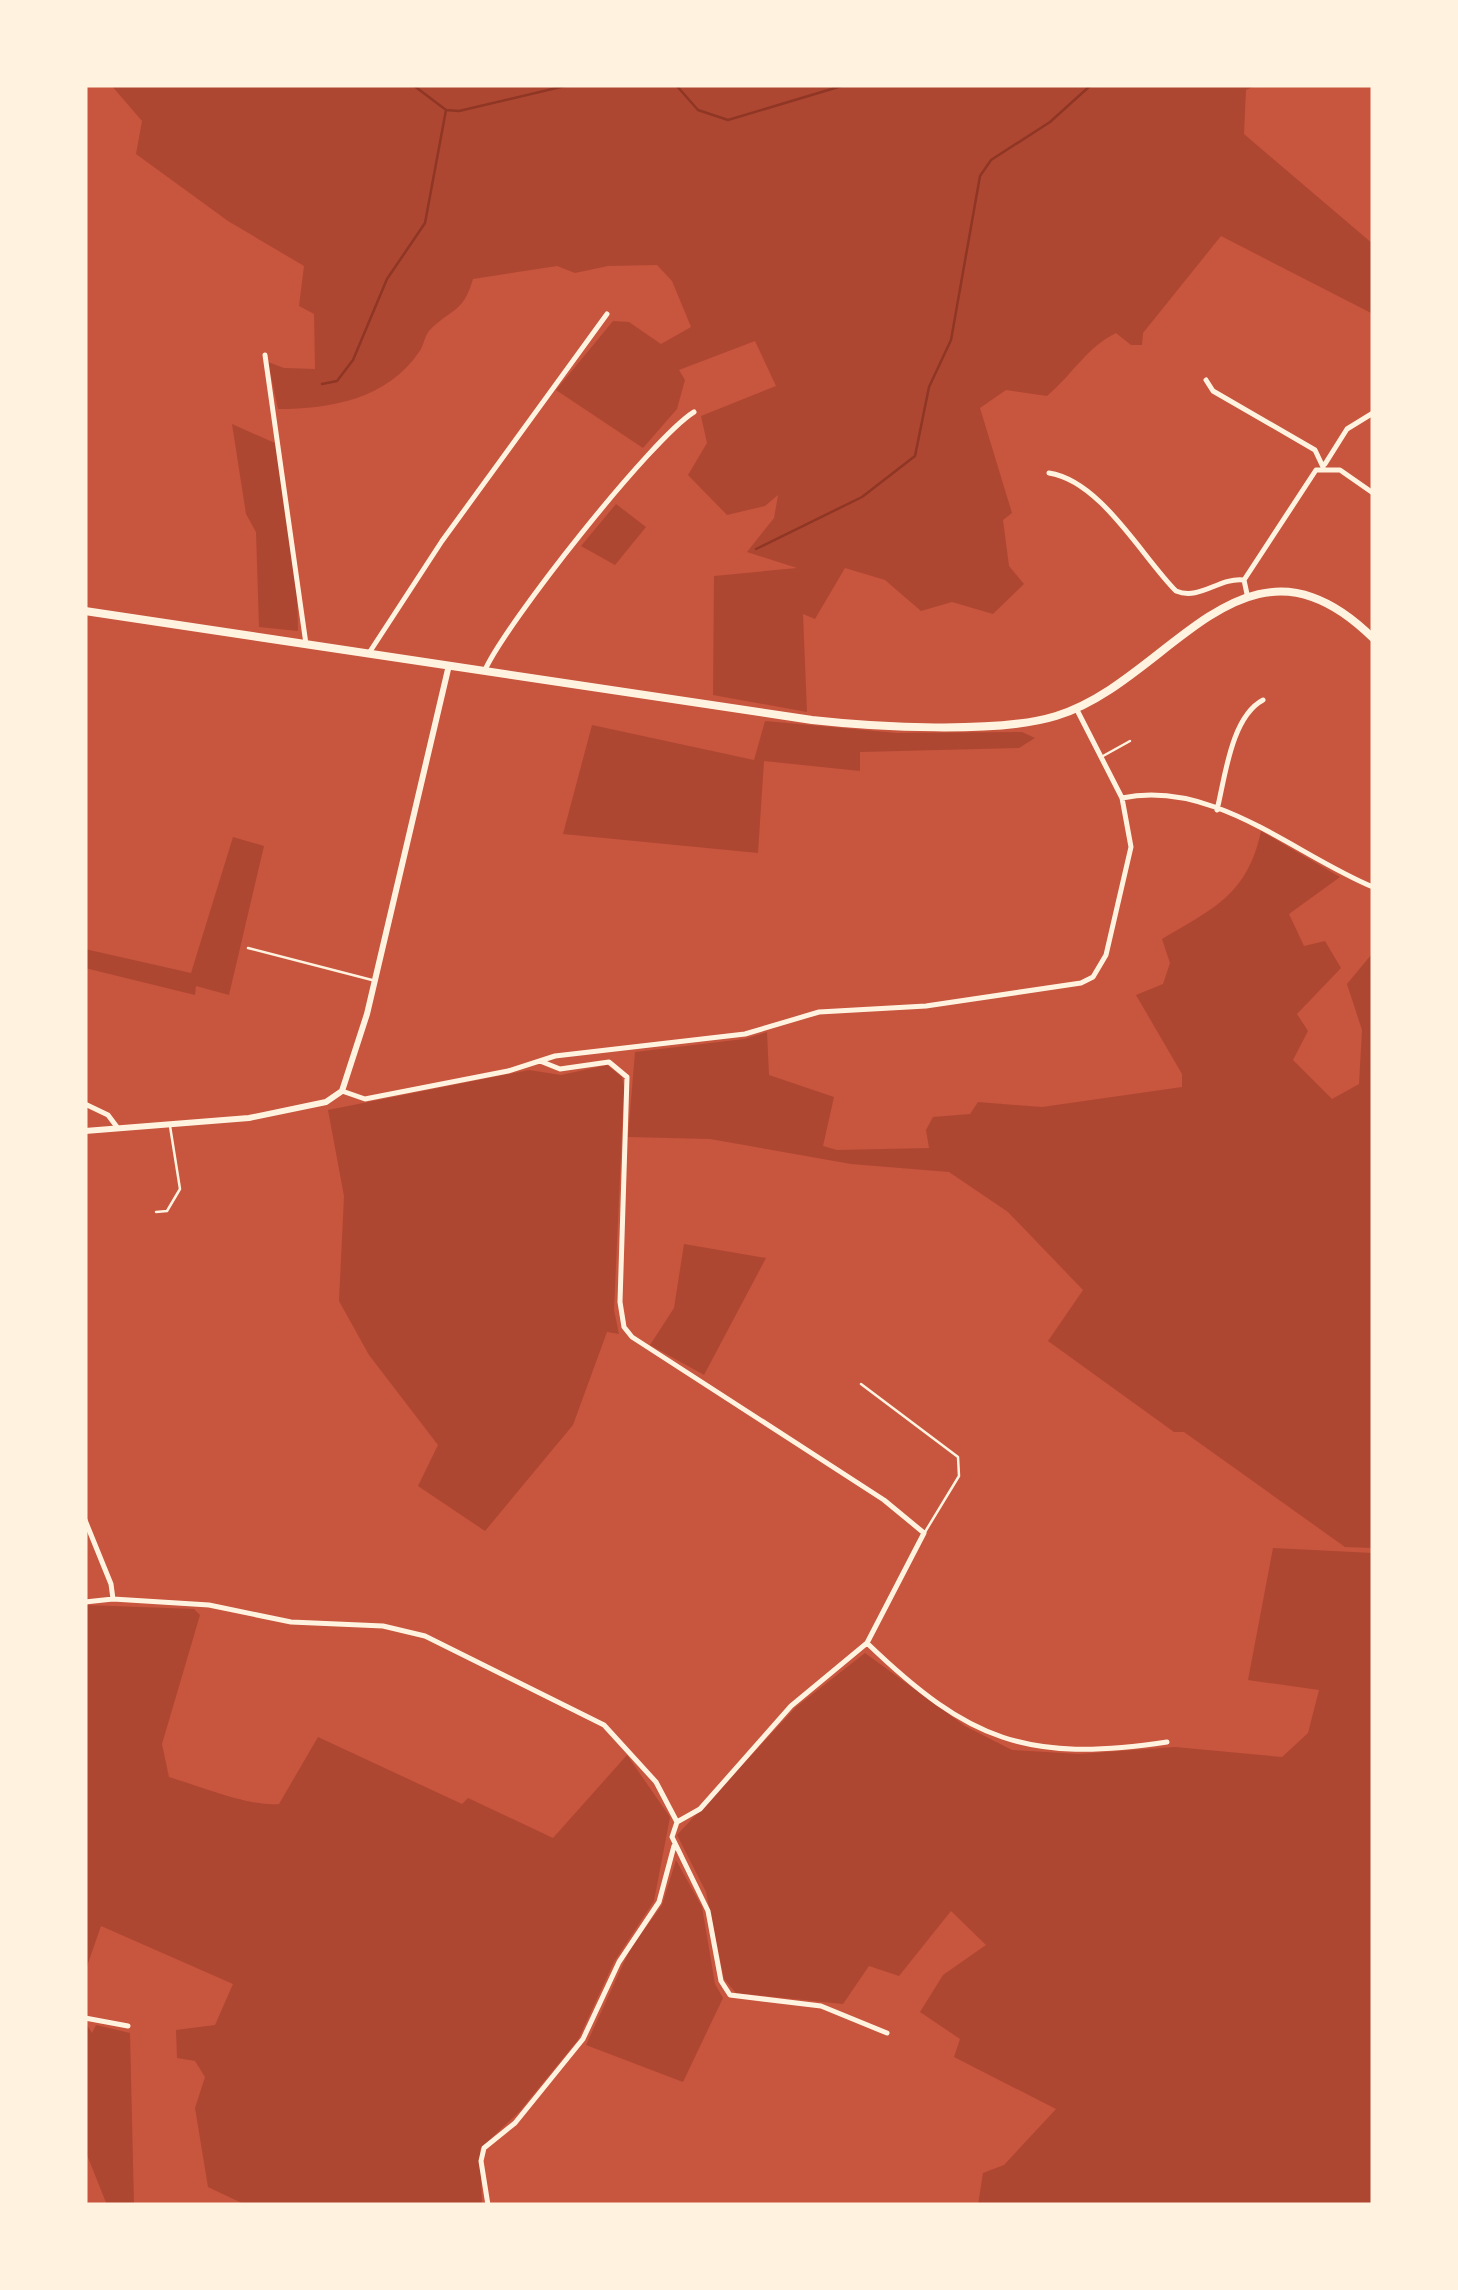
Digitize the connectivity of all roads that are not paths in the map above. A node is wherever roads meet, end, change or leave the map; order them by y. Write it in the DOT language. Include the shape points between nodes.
graph roads {
  1 [pos="607,314"];
  2 [pos="265,355"];
  3 [pos="1206,380"];
  4 [pos="694,412"];
  5 [pos="1373,413"];
  6 [pos="1324,467"];
  7 [pos="1050,473"];
  8 [pos="1373,493"];
  9 [pos="1244,580"];
  10 [pos="1247,594"];
  11 [pos="85,611"];
  12 [pos="1373,638"];
  13 [pos="306,644"];
  14 [pos="370,653"];
  15 [pos="448,665"];
  16 [pos="485,670"];
  17 [pos="1263,700"];
  18 [pos="1076,708"];
  19 [pos="1130,741"];
  20 [pos="1103,756"];
  21 [pos="1122,798"];
  22 [pos="1217,810"];
  23 [pos="1373,887"];
  24 [pos="248,948"];
  25 [pos="375,981"];
  26 [pos="540,1061"];
  27 [pos="342,1091"];
  28 [pos="85,1104"];
  29 [pos="170,1124"];
  30 [pos="117,1127"];
  31 [pos="85,1130"];
  32 [pos="156,1212"];
  33 [pos="861,1384"];
  34 [pos="85,1520"];
  35 [pos="924,1533"];
  36 [pos="112,1598"];
  37 [pos="85,1602"];
  38 [pos="867,1643"];
  39 [pos="1167,1742"];
  40 [pos="677,1822"];
  41 [pos="674,1846"];
  42 [pos="85,2018"];
  43 [pos="128,2026"];
  44 [pos="887,2033"];
  45 [pos="488,2205"];
  1 -- 14 [label="street" via="442,541"];
  2 -- 13 [label="street"];
  3 -- 6 [label="street" via="1212,392 1315,450"];
  4 -- 16 [label="street" via="650,453"];
  5 -- 6 [label="street" via="1347,429"];
  6 -- 8 [label="street"];
  6 -- 9 [label="street" via="1311,476"];
  7 -- 9 [label="street" via="1072,480 1137,540 1176,591 1196,594 1226,578"];
  9 -- 10 [label="street"];
  10 -- 12 [label="main road" via="1310,597"];
  10 -- 18 [label="main road"];
  11 -- 13 [label="main road"];
  13 -- 14 [label="main road"];
  14 -- 15 [label="main road"];
  15 -- 16 [label="main road"];
  15 -- 25 [label="street"];
  16 -- 18 [label="main road" via="851,724 1018,723"];
  17 -- 22 [label="street" via="1253,705 1237,736"];
  18 -- 20 [label="street"];
  19 -- 20 [label="lane"];
  20 -- 21 [label="street"];
  21 -- 22 [label="street" via="1148,795"];
  21 -- 26 [label="street" via="1130,847 1111,940 1101,966 1081,983 926,1006 818,1012 745,1034"];
  22 -- 23 [label="street"];
  24 -- 25 [label="lane"];
  25 -- 27 [label="street"];
  26 -- 27 [label="street" via="365,1098"];
  26 -- 35 [label="street" via="560,1069 609,1062 627,1077 620,1302 632,1337 884,1500"];
  27 -- 29 [label="street" via="326,1102 249,1118"];
  28 -- 30 [label="street" via="108,1114"];
  29 -- 30 [label="street"];
  29 -- 32 [label="lane" via="180,1189 167,1211"];
  30 -- 31 [label="street"];
  33 -- 35 [label="lane" via="958,1457 959,1476"];
  34 -- 36 [label="street"];
  35 -- 38 [label="street"];
  36 -- 37 [label="street"];
  36 -- 40 [label="street" via="209,1605 320,1626 384,1626 441,1642 604,1725 656,1782"];
  38 -- 39 [label="street" via="962,1718 1011,1744"];
  38 -- 40 [label="street" via="791,1706 700,1809"];
  40 -- 41 [label="street"];
  41 -- 44 [label="street" via="702,1896 720,1981 730,1995 822,2006"];
  41 -- 45 [label="street" via="660,1902 619,1962 583,2039 515,2123 484,2148"];
  42 -- 43 [label="street"];
}
